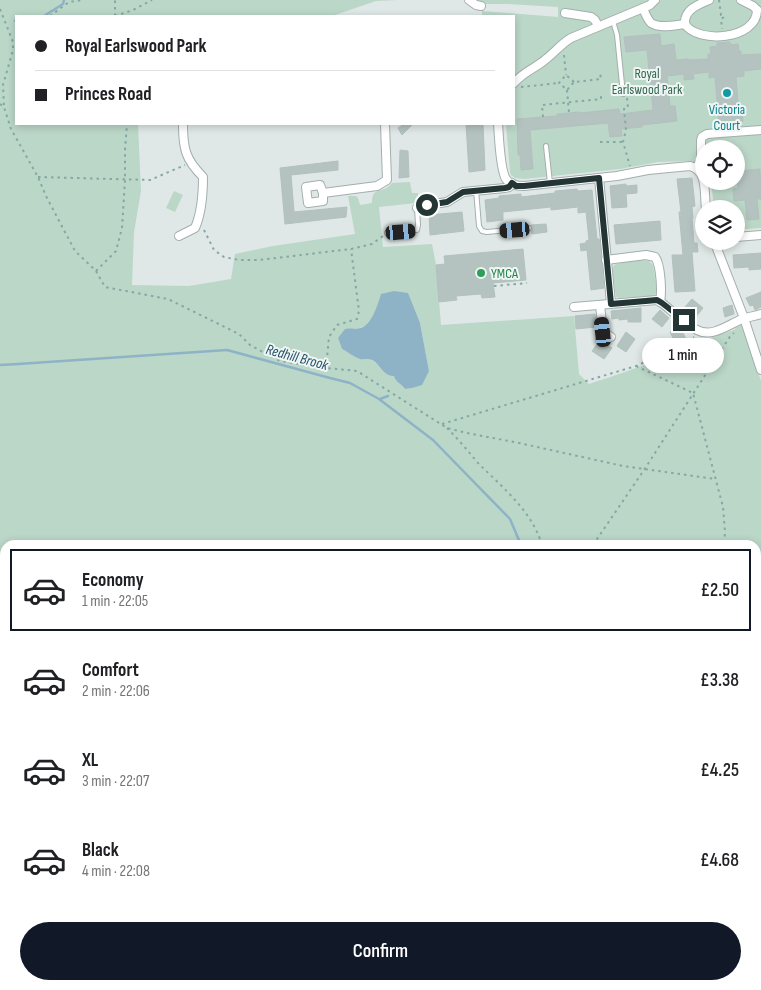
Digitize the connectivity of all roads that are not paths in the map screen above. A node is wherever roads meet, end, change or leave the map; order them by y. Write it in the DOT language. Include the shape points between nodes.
graph roads {
  1 [pos="469,0"];
  2 [pos="655,0"];
  3 [pos="709,0"];
  4 [pos="741,0"];
  5 [pos="481,6"];
  6 [pos="643,8"];
  7 [pos="759,9"];
  8 [pos="565,13"];
  9 [pos="613,21"];
  10 [pos="685,24"];
  11 [pos="598,26"];
  12 [pos="515,82"];
  13 [pos="625,94"];
  14 [pos="184,125"];
  15 [pos="385,125"];
  16 [pos="498,125"];
  17 [pos="761,130"];
  18 [pos="701,140"];
  19 [pos="546,146"];
  20 [pos="695,168"];
  21 [pos="599,178"];
  22 [pos="512,183"];
  23 [pos="550,183"];
  24 [pos="476,190"];
  25 [pos="323,193"];
  26 [pos="417,208"];
  27 [pos="529,228"];
  28 [pos="386,233"];
  29 [pos="761,235"];
  30 [pos="179,236"];
  31 [pos="745,236"];
  32 [pos="718,250"];
  33 [pos="606,260"];
  34 [pos="660,302"];
  35 [pos="611,304"];
  36 [pos="600,305"];
  37 [pos="574,307"];
  38 [pos="761,314"];
  39 [pos="744,318"];
  40 [pos="611,337"];
  41 [pos="761,370"];
  1 -- 5 [label="street"];
  2 -- 6 [label="street"];
  3 -- 10 [label="street" via="689,11"];
  4 -- 7 [label="street"];
  6 -- 9 [label="street"];
  6 -- 10 [label="street" via="654,24"];
  7 -- 10 [label="street" via="755,20 737,34 696,34"];
  8 -- 11 [label="street" via="591,17"];
  9 -- 11 [label="street"];
  9 -- 13 [label="lane" via="618,36"];
  11 -- 12 [label="street" via="563,43"];
  14 -- 30 [label="street" via="186,154 203,177 203,194 200,218 195,228"];
  15 -- 25 [label="street" via="387,180 377,186"];
  16 -- 22 [label="street" via="503,170"];
  17 -- 18 [label="street" via="712,134"];
  19 -- 23 [label="lane"];
  20 -- 21 [label="street" via="684,166"];
  21 -- 23 [label="street"];
  21 -- 33 [label="street"];
  22 -- 23 [label="street" via="521,186"];
  22 -- 24 [label="street" via="505,188"];
  24 -- 26 [label="street" via="461,193 447,202"];
  24 -- 27 [label="lane" via="482,231"];
  26 -- 28 [label="lane" via="417,230"];
  29 -- 31 [label="street"];
  32 -- 39 [label="street"];
  33 -- 34 [label="street" via="646,255 655,257 660,275"];
  33 -- 35 [label="street"];
  34 -- 35 [label="street"];
  34 -- 39 [label="street" via="701,332 718,330"];
  35 -- 36 [label="street"];
  36 -- 37 [label="street"];
  36 -- 40 [label="street" via="603,332"];
  38 -- 39 [label="street"];
  39 -- 41 [label="street"];
}
